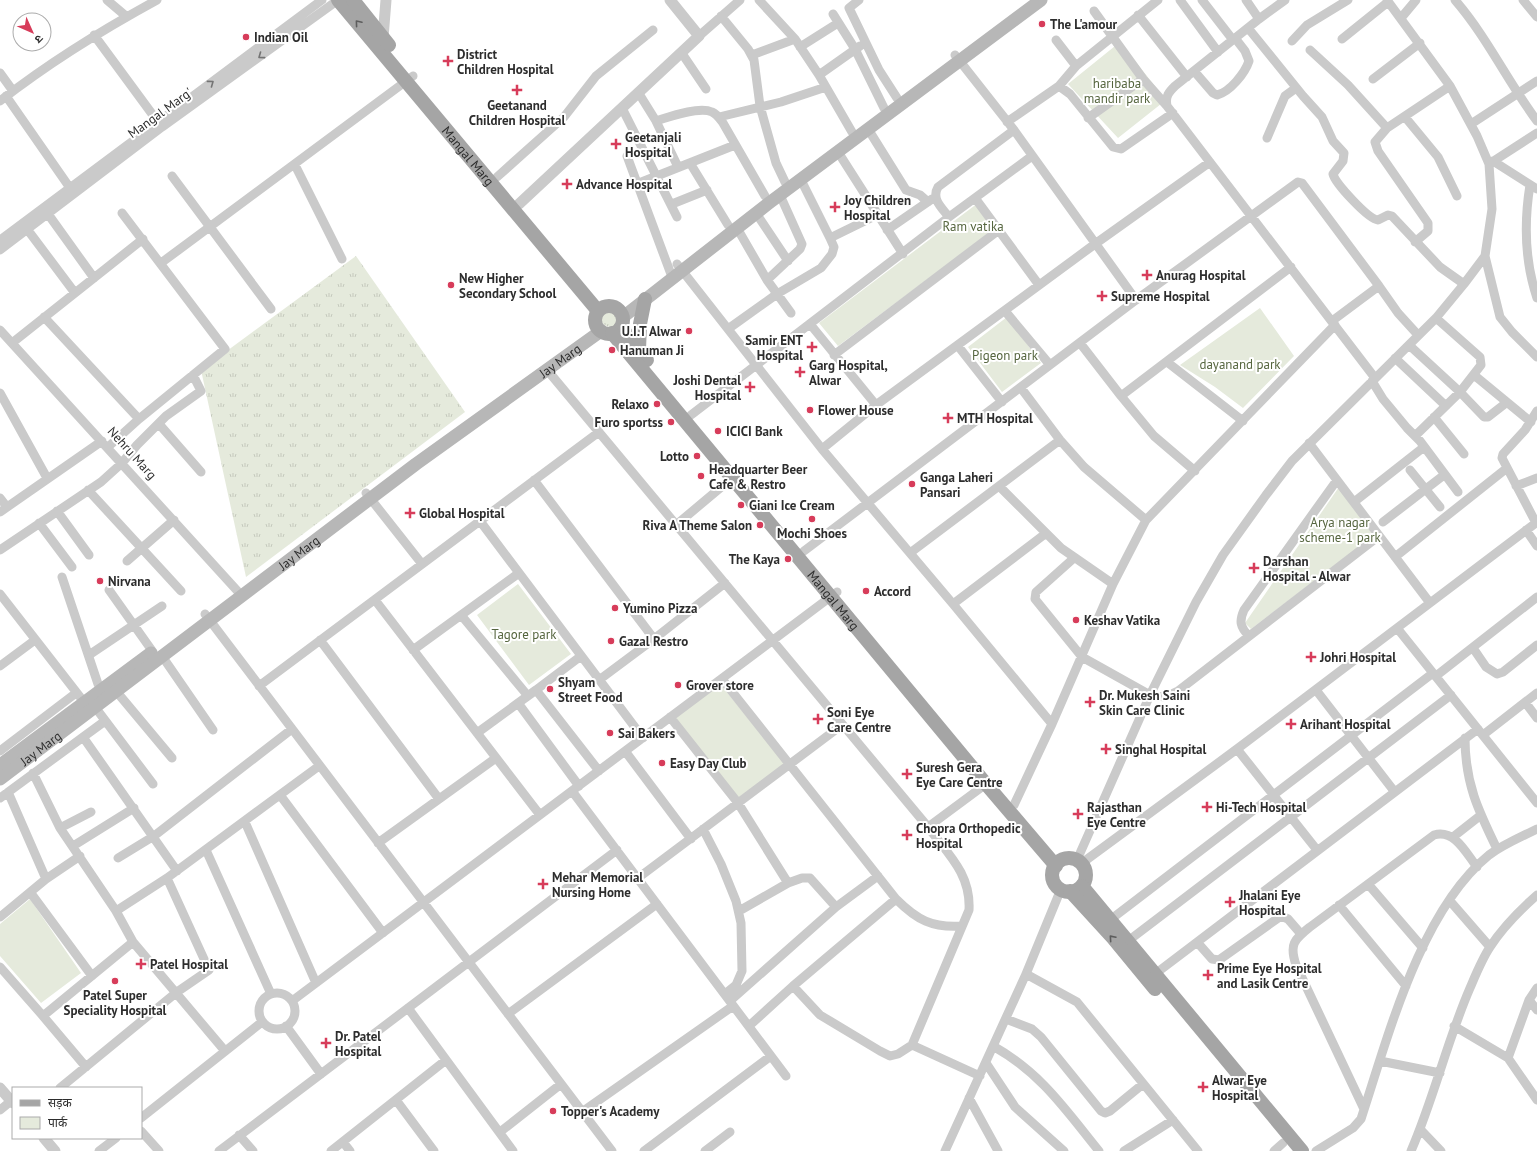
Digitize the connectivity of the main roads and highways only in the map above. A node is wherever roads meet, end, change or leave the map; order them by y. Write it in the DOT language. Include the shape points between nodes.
graph roads {
  1 [pos="338,0"];
  2 [pos="353,0"];
  3 [pos="1029,0"];
  4 [pos="1041,0"];
  5 [pos="957,58"];
  6 [pos="410,79"];
  7 [pos="732,226"];
  8 [pos="675,270"];
  9 [pos="644,299"];
  10 [pos="609,320"];
  11 [pos="639,350"];
  12 [pos="736,475"];
  13 [pos="369,496"];
  14 [pos="834,595"];
  15 [pos="157,654"];
  16 [pos="83,705"];
  17 [pos="0,765"];
  18 [pos="0,779"];
  19 [pos="1058,863"];
  20 [pos="1071,889"];
  21 [pos="1282,1148"];
  22 [pos="1302,1151"];
  6 -- 1 [label="main road, Mangal Marg, one-way"];
  2 -- 6 [label="main road, Mangal Marg" via="383,38"];
  3 -- 5 [label="main road"];
  4 -- 5 [label="main road"];
  5 -- 7 [label="main road" via="897,98 765,196"];
  5 -- 7 [label="main road" via="801,180 756,213"];
  6 -- 10 [label="main road, Mangal Marg" via="497,177"];
  6 -- 10 [label="main road, Mangal Marg" via="466,154"];
  7 -- 8 [label="main road"];
  8 -- 9 [label="main road"];
  8 -- 10 [label="main road"];
  9 -- 10 [label="main road"];
  9 -- 11 [label="main road"];
  10 -- 11 [label="main road, Mangal Marg"];
  10 -- 12 [label="main road, Mangal Marg"];
  10 -- 13 [label="main road, Jay Marg"];
  10 -- 13 [label="main road, Jay Marg" via="548,371"];
  11 -- 12 [label="main road, Mangal Marg"];
  12 -- 14 [label="main road, Mangal Marg"];
  12 -- 14 [label="main road, Mangal Marg" via="804,551"];
  13 -- 15 [label="main road, Jay Marg"];
  14 -- 19 [label="main road, Mangal Marg" via="986,784"];
  14 -- 19 [label="main road, Mangal Marg" via="1014,804"];
  15 -- 16 [label="main road, Jay Marg"];
  15 -- 16 [label="main road, Jay Marg" via="116,691"];
  16 -- 17 [label="main road, Jay Marg"];
  16 -- 18 [label="main road, Jay Marg"];
  19 -- 20 [label="main road" via="1053,873 1054,879"];
  19 -- 20 [label="main road" via="1068,858 1080,862 1086,875"];
  21 -- 20 [label="main road, one-way"];
  20 -- 22 [label="main road" via="1110,920"];
}
